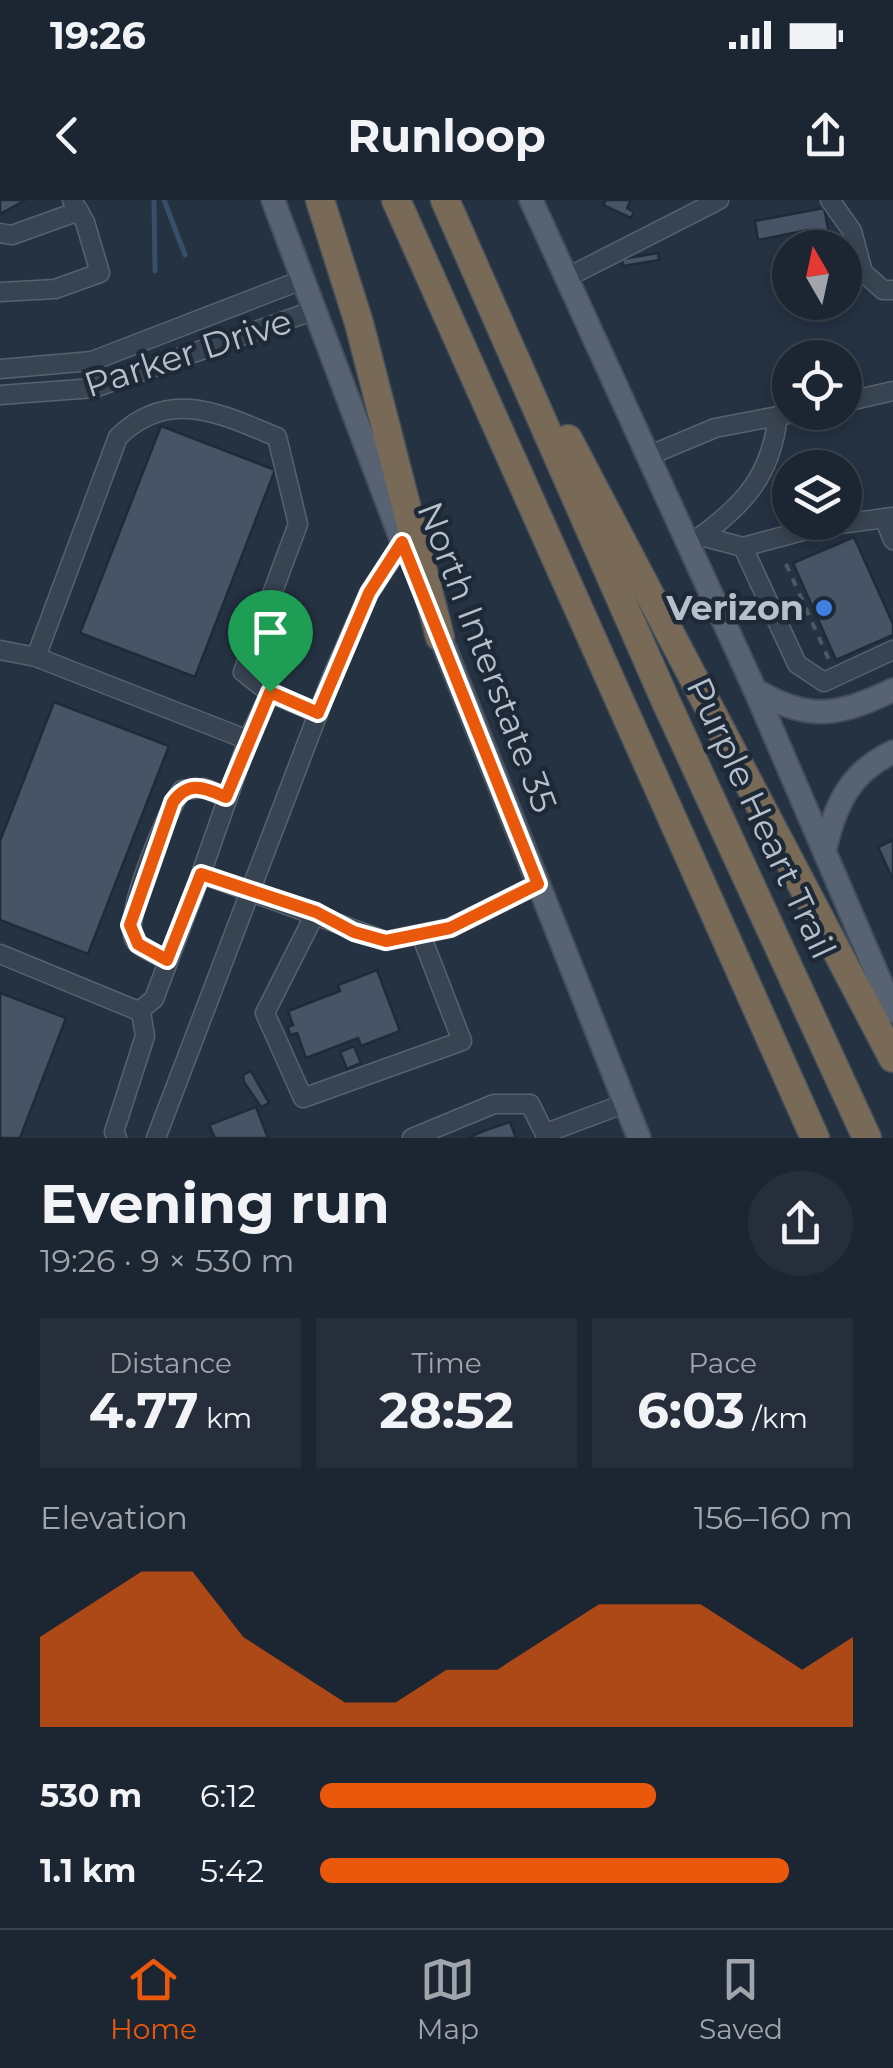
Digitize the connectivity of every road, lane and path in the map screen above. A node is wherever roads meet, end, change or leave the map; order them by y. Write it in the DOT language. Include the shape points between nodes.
graph roads {
  1 [pos="272,200"];
  2 [pos="320,200"];
  3 [pos="396,200"];
  4 [pos="445,200"];
  5 [pos="531,200"];
  6 [pos="719,200"];
  7 [pos="830,200"];
  8 [pos="75,206"];
  9 [pos="0,233"];
  10 [pos="566,278"];
  11 [pos="302,280"];
  12 [pos="893,290"];
  13 [pos="0,292"];
  14 [pos="315,310"];
  15 [pos="502,326"];
  16 [pos="0,369"];
  17 [pos="893,391"];
  18 [pos="0,395"];
  19 [pos="862,398"];
  20 [pos="772,417"];
  21 [pos="776,430"];
  22 [pos="648,456"];
  23 [pos="889,517"];
  24 [pos="695,540"];
  25 [pos="893,540"];
  26 [pos="402,542"];
  27 [pos="743,547"];
  28 [pos="786,564"];
  29 [pos="440,637"];
  30 [pos="0,650"];
  31 [pos="893,650"];
  32 [pos="36,657"];
  33 [pos="829,661"];
  34 [pos="754,690"];
  35 [pos="893,690"];
  36 [pos="270,692"];
  37 [pos="318,713"];
  38 [pos="248,740"];
  39 [pos="893,752"];
  40 [pos="226,797"];
  41 [pos="825,849"];
  42 [pos="201,874"];
  43 [pos="538,884"];
  44 [pos="251,889"];
  45 [pos="316,912"];
  46 [pos="421,935"];
  47 [pos="0,954"];
  48 [pos="167,960"];
  49 [pos="138,1011"];
  50 [pos="893,1011"];
  51 [pos="893,1058"];
  52 [pos="626,1103"];
  53 [pos="546,1136"];
  54 [pos="117,1138"];
  55 [pos="156,1138"];
  56 [pos="412,1138"];
  57 [pos="639,1138"];
  58 [pos="815,1138"];
  59 [pos="866,1138"];
  1 -- 11 [label="main road, North Interstate 35"];
  2 -- 29 [label="highway" via="359,323"];
  3 -- 58 [label="highway"];
  4 -- 15 [label="highway, Purple Heart Trail"];
  5 -- 10 [label="main road"];
  6 -- 10 [label="street"];
  7 -- 12 [label="street" via="852,231 863,272 883,290"];
  8 -- 9 [label="street" via="12,235"];
  8 -- 13 [label="street" via="100,274 55,289"];
  10 -- 22 [label="main road"];
  11 -- 14 [label="main road, North Interstate 35"];
  11 -- 16 [label="street, Parker Drive" via="92,360"];
  14 -- 18 [label="street, Parker Drive" via="94,388"];
  14 -- 26 [label="main road, North Interstate 35"];
  15 -- 51 [label="highway" via="628,549"];
  15 -- 59 [label="highway, Purple Heart Trail"];
  17 -- 19 [label="street"];
  20 -- 22 [label="street" via="715,428"];
  21 -- 24 [label="street" via="759,484"];
  22 -- 24 [label="main road"];
  23 -- 25 [label="street"];
  23 -- 27 [label="street"];
  24 -- 27 [label="street"];
  24 -- 34 [label="main road"];
  26 -- 29 [label="main road, North Interstate 35"];
  26 -- 37 [label="street" via="369,593"];
  27 -- 31 [label="street" via="797,664 808,674 824,682"];
  28 -- 33 [label="path"];
  29 -- 43 [label="main road, North Interstate 35"];
  30 -- 32 [label="street"];
  32 -- 36 [label="street" via="118,437 133,422 174,408 208,408 277,438 298,520 242,672"];
  32 -- 38 [label="street"];
  34 -- 35 [label="main road" via="784,708 817,714 854,708"];
  34 -- 41 [label="main road"];
  36 -- 37 [label="street"];
  36 -- 38 [label="street"];
  37 -- 44 [label="street"];
  38 -- 40 [label="street"];
  39 -- 41 [label="main road" via="846,786"];
  40 -- 42 [label="street"];
  40 -- 48 [label="street" via="204,788 182,790 136,904 132,936"];
  41 -- 50 [label="main road"];
  42 -- 44 [label="street"];
  42 -- 48 [label="street"];
  43 -- 46 [label="street" via="450,928"];
  43 -- 52 [label="main road, North Interstate 35"];
  44 -- 45 [label="street"];
  44 -- 55 [label="street"];
  45 -- 46 [label="street" via="386,941"];
  45 -- 46 [label="street" via="265,1013 303,1098 462,1041"];
  47 -- 49 [label="street"];
  48 -- 49 [label="street" via="154,1000"];
  49 -- 54 [label="street" via="145,1036"];
  52 -- 53 [label="street"];
  52 -- 57 [label="main road, North Interstate 35"];
  53 -- 56 [label="street" via="530,1104 494,1104"];
}
